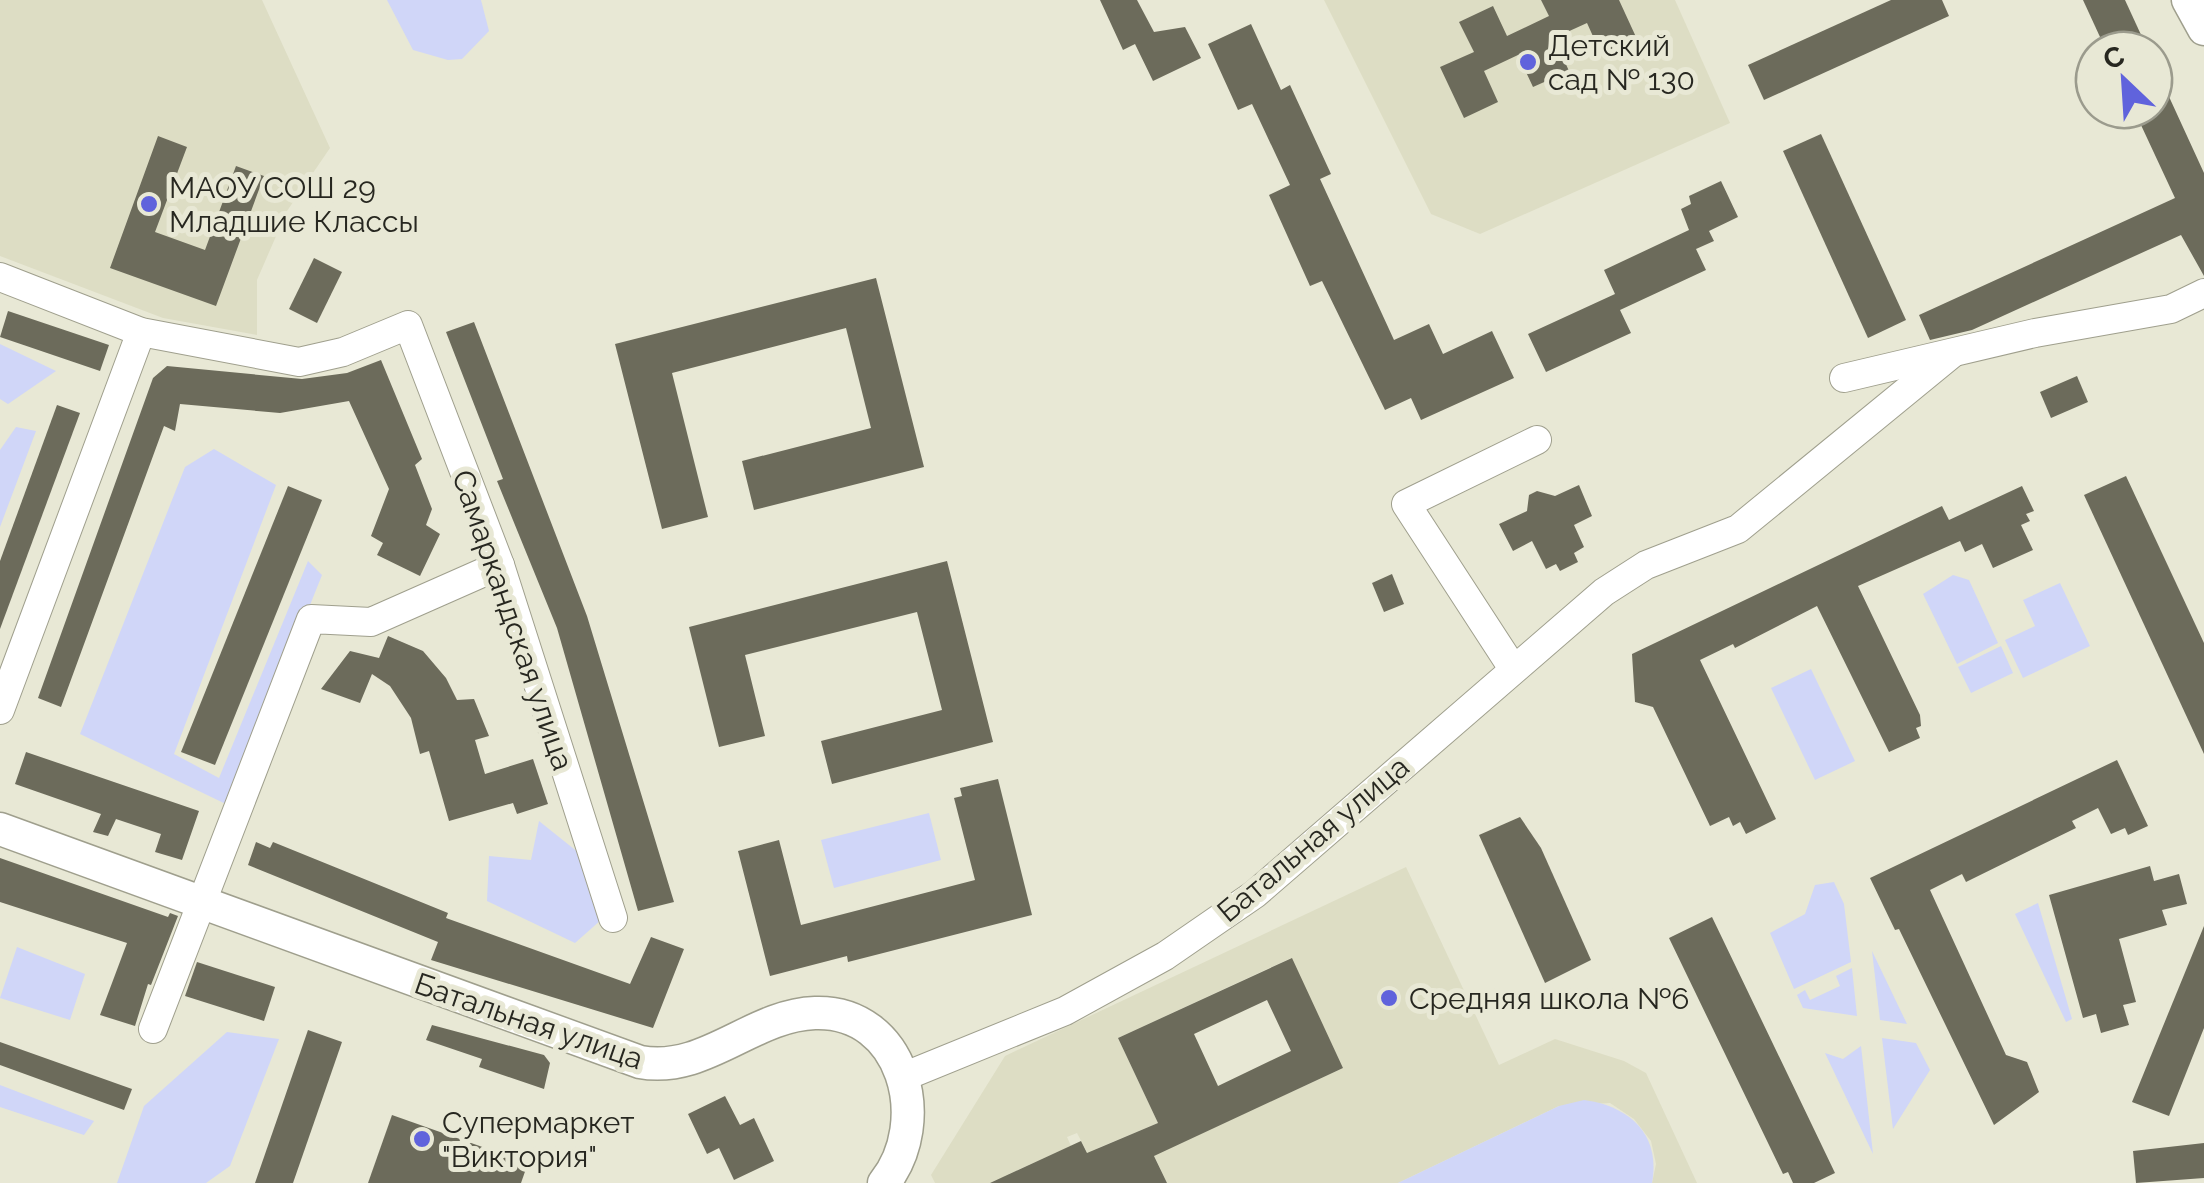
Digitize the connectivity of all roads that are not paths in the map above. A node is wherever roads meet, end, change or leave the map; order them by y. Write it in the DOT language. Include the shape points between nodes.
graph roads {
  1 [pos="2188,0"];
  2 [pos="2204,28"];
  3 [pos="0,276"];
  4 [pos="2204,294"];
  5 [pos="141,332"];
  6 [pos="1953,352"];
  7 [pos="1844,378"];
  8 [pos="1537,440"];
  9 [pos="500,565"];
  10 [pos="1512,667"];
  11 [pos="0,710"];
  12 [pos="0,829"];
  13 [pos="199,904"];
  14 [pos="613,918"];
  15 [pos="154,1030"];
  16 [pos="903,1077"];
  17 [pos="884,1183"];
  1 -- 2 [label="main road"];
  3 -- 5 [label="street"];
  4 -- 6 [label="street" via="2171,309"];
  5 -- 9 [label="street, Самаркандская улица" via="298,362 343,352 408,324"];
  5 -- 11 [label="street"];
  6 -- 7 [label="street"];
  6 -- 10 [label="street, Батальная улица" via="1738,529 1646,565"];
  8 -- 10 [label="street" via="1406,504"];
  9 -- 13 [label="street" via="371,622 310,619"];
  9 -- 14 [label="street, Самаркандская улица"];
  10 -- 16 [label="street, Батальная улица" via="1256,894 1165,956 1066,1010"];
  12 -- 13 [label="main road, Батальная улица"];
  13 -- 15 [label="street"];
  13 -- 16 [label="main road, Батальная улица" via="640,1062 691,1060 784,1018 826,1014 874,1033"];
  16 -- 17 [label="main road" via="908,1137"];
}
